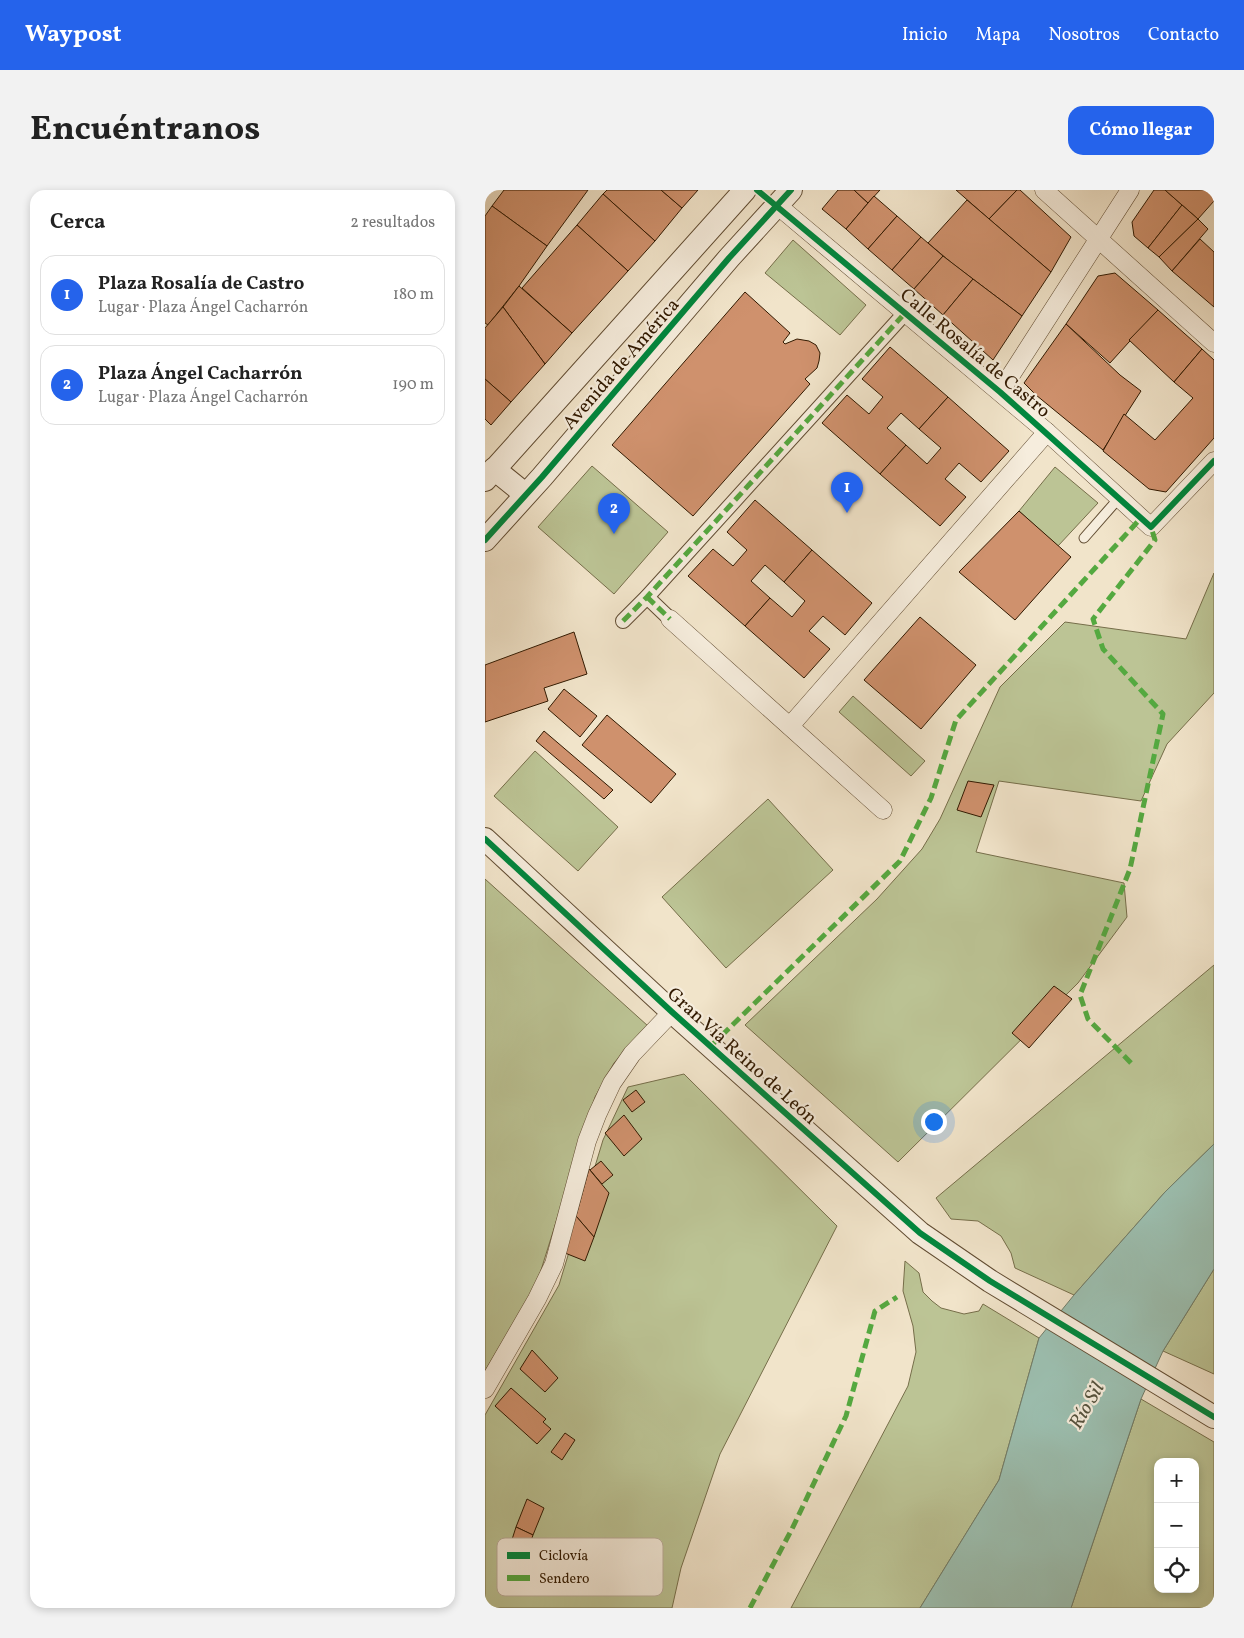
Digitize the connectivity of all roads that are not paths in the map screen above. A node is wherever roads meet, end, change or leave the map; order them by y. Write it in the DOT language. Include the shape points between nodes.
graph roads {
  1 [pos="745,190"];
  2 [pos="757,190"];
  3 [pos="1044,190"];
  4 [pos="1130,190"];
  5 [pos="784,198"];
  6 [pos="1100,238"];
  7 [pos="702,239"];
  8 [pos="729,258"];
  9 [pos="905,313"];
  10 [pos="1214,342"];
  11 [pos="1000,392"];
  12 [pos="1047,432"];
  13 [pos="1214,461"];
  14 [pos="488,470"];
  15 [pos="525,494"];
  16 [pos="1119,498"];
  17 [pos="1084,538"];
  18 [pos="485,540"];
  19 [pos="647,597"];
  20 [pos="670,619"];
  21 [pos="623,621"];
  22 [pos="790,726"];
  23 [pos="883,810"];
  24 [pos="485,839"];
  25 [pos="672,1012"];
  26 [pos="485,1389"];
  27 [pos="1214,1417"];
  1 -- 7 [label="street, Avenida de América"];
  2 -- 5 [label="street"];
  3 -- 6 [label="street"];
  4 -- 6 [label="street"];
  5 -- 8 [label="street, Avenida de América"];
  5 -- 9 [label="street, Calle Rosalía de Castro"];
  6 -- 10 [label="street"];
  6 -- 11 [label="street"];
  7 -- 8 [label="street"];
  7 -- 14 [label="street, Avenida de América"];
  8 -- 15 [label="street, Avenida de América"];
  9 -- 11 [label="street, Calle Rosalía de Castro"];
  9 -- 19 [label="street"];
  11 -- 12 [label="street, Calle Rosalía de Castro"];
  12 -- 16 [label="street, Calle Rosalía de Castro"];
  12 -- 22 [label="street, Calle Rosalía de Castro"];
  13 -- 16 [label="street, Calle Rosalía de Castro" via="1151,526"];
  14 -- 15 [label="street, Avenida de América"];
  15 -- 18 [label="street, Avenida de América"];
  16 -- 17 [label="lane"];
  19 -- 20 [label="street"];
  19 -- 21 [label="street"];
  20 -- 22 [label="street"];
  22 -- 23 [label="street"];
  24 -- 25 [label="street, Gran Vía Reino de León"];
  25 -- 26 [label="street" via="632,1054 612,1083 587,1141 554,1264"];
  25 -- 27 [label="street, Gran Vía Reino de León" via="920,1234 990,1281"];
}
